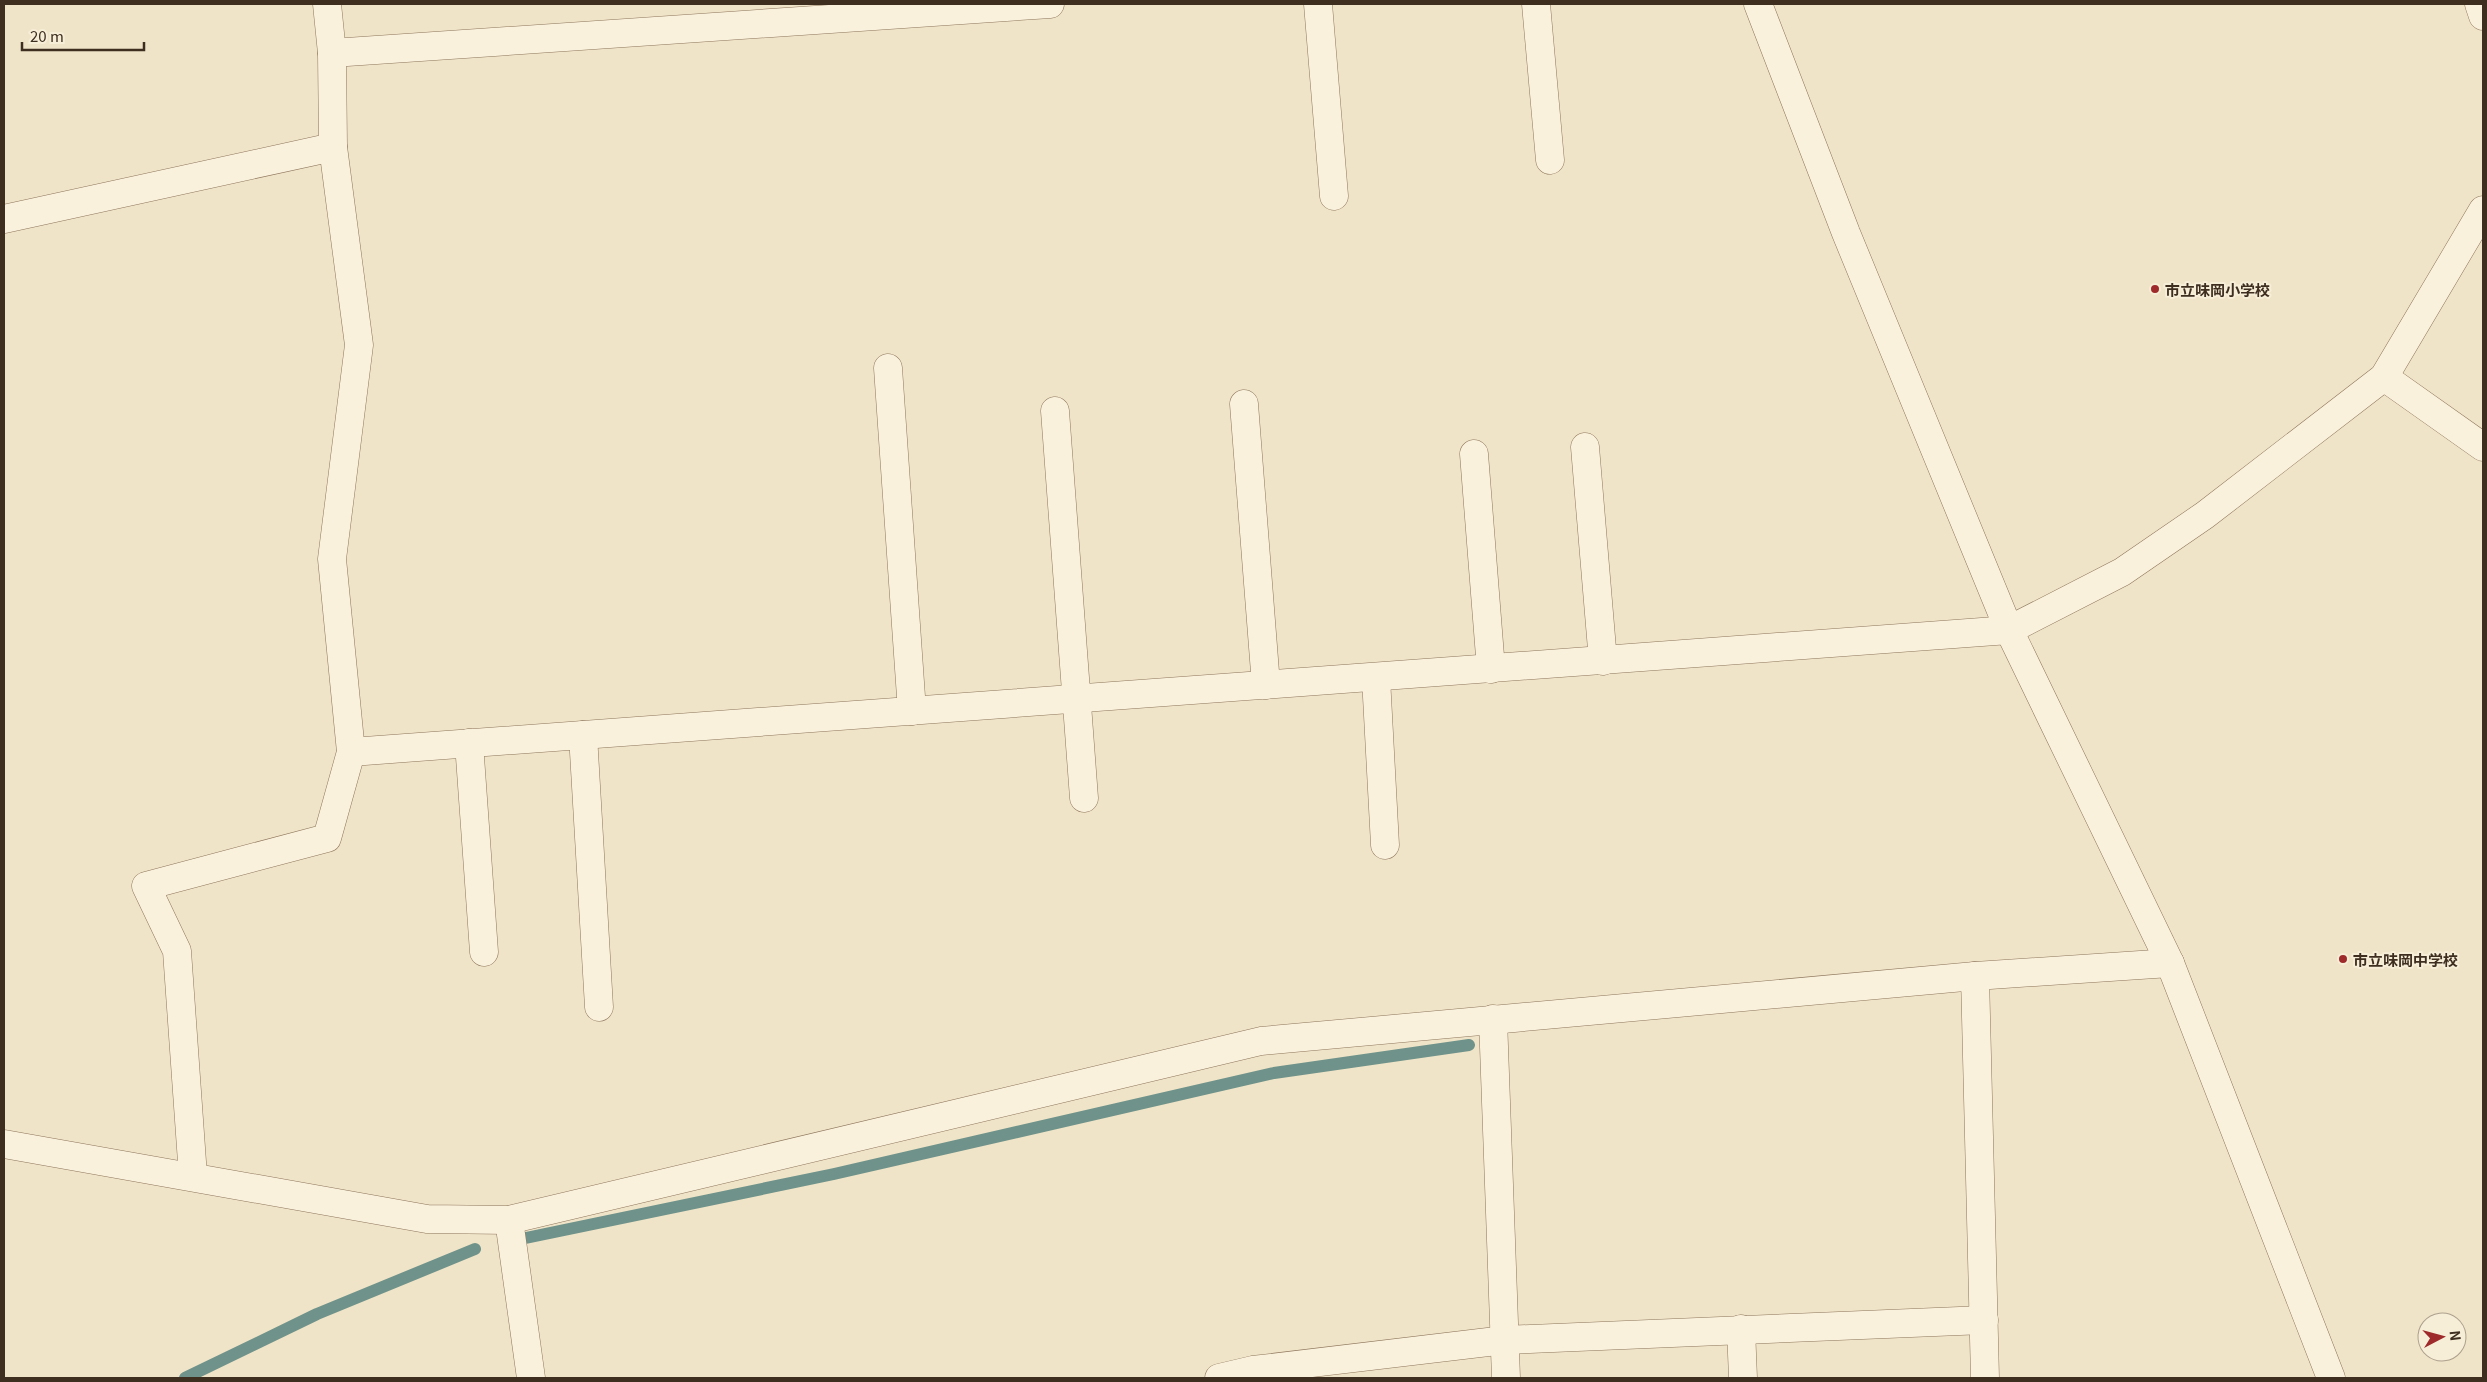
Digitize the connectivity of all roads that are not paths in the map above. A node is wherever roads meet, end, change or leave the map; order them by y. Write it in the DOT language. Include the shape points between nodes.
graph roads {
  1 [pos="327,4"];
  2 [pos="1050,4"];
  3 [pos="1318,4"];
  4 [pos="1536,4"];
  5 [pos="1758,4"];
  6 [pos="2479,4"];
  7 [pos="2483,16"];
  8 [pos="332,53"];
  9 [pos="333,147"];
  10 [pos="1550,160"];
  11 [pos="1334,196"];
  12 [pos="2483,210"];
  13 [pos="4,219"];
  14 [pos="888,368"];
  15 [pos="2384,377"];
  16 [pos="1244,404"];
  17 [pos="1055,411"];
  18 [pos="1585,447"];
  19 [pos="2483,447"];
  20 [pos="1474,454"];
  21 [pos="2009,630"];
  22 [pos="1602,661"];
  23 [pos="1491,669"];
  24 [pos="1376,678"];
  25 [pos="1266,685"];
  26 [pos="1077,699"];
  27 [pos="912,711"];
  28 [pos="583,735"];
  29 [pos="469,743"];
  30 [pos="351,752"];
  31 [pos="1084,798"];
  32 [pos="1385,845"];
  33 [pos="484,952"];
  34 [pos="2170,963"];
  35 [pos="1975,976"];
  36 [pos="599,1007"];
  37 [pos="1493,1019"];
  38 [pos="4,1144"];
  39 [pos="193,1176"];
  40 [pos="508,1220"];
  41 [pos="1984,1320"];
  42 [pos="1741,1329"];
  43 [pos="1505,1340"];
  44 [pos="1253,1374"];
  45 [pos="531,1378"];
  46 [pos="1219,1378"];
  47 [pos="1506,1378"];
  48 [pos="1743,1378"];
  49 [pos="1985,1378"];
  50 [pos="2331,1378"];
  1 -- 8 [label="street"];
  2 -- 8 [label="street"];
  3 -- 11 [label="street"];
  4 -- 10 [label="street"];
  5 -- 21 [label="street" via="1846,233"];
  6 -- 7 [label="street"];
  8 -- 9 [label="street"];
  9 -- 13 [label="street"];
  9 -- 30 [label="street" via="359,345 332,559"];
  12 -- 15 [label="street"];
  14 -- 27 [label="street"];
  15 -- 19 [label="street"];
  15 -- 21 [label="street" via="2205,514 2122,572"];
  16 -- 25 [label="street"];
  17 -- 26 [label="street"];
  18 -- 22 [label="street"];
  20 -- 23 [label="street"];
  21 -- 22 [label="street"];
  21 -- 34 [label="street"];
  22 -- 23 [label="street"];
  23 -- 24 [label="street"];
  24 -- 25 [label="street"];
  24 -- 32 [label="street"];
  25 -- 26 [label="street"];
  26 -- 27 [label="street"];
  26 -- 31 [label="street"];
  27 -- 28 [label="street"];
  28 -- 29 [label="street"];
  28 -- 36 [label="street"];
  29 -- 30 [label="street"];
  29 -- 33 [label="street"];
  30 -- 39 [label="street" via="327,838 146,886 177,951"];
  34 -- 35 [label="street"];
  34 -- 50 [label="street"];
  35 -- 37 [label="street"];
  35 -- 41 [label="street"];
  37 -- 40 [label="street" via="1261,1041"];
  37 -- 43 [label="street"];
  38 -- 39 [label="street"];
  39 -- 40 [label="street" via="427,1220"];
  40 -- 45 [label="street"];
  41 -- 42 [label="street"];
  41 -- 49 [label="street"];
  42 -- 43 [label="street"];
  42 -- 48 [label="street"];
  43 -- 44 [label="street"];
  43 -- 47 [label="street"];
  44 -- 46 [label="street"];
}
